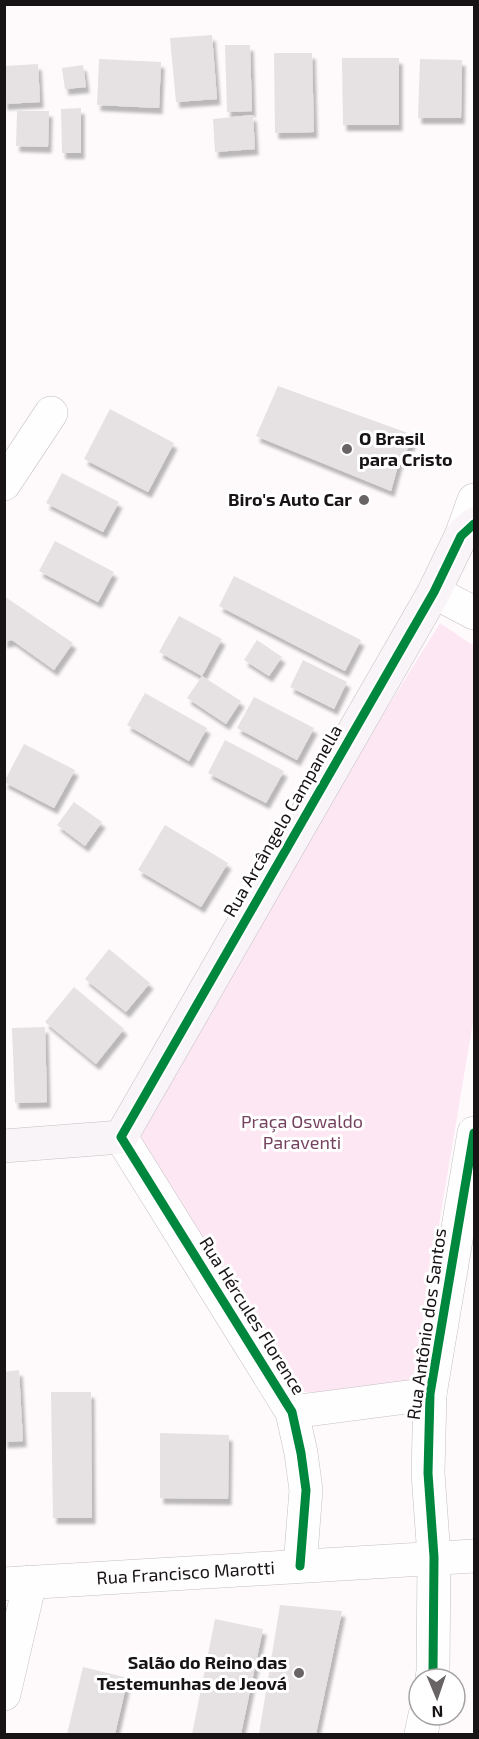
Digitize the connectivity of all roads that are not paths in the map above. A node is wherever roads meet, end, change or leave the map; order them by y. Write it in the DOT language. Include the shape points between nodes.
graph roads {
  1 [pos="51,413"];
  2 [pos="4,484"];
  3 [pos="474,500"];
  4 [pos="468,530"];
  5 [pos="434,592"];
  6 [pos="474,613"];
  7 [pos="474,1132"];
  8 [pos="121,1137"];
  9 [pos="4,1146"];
  10 [pos="430,1394"];
  11 [pos="292,1412"];
  12 [pos="474,1556"];
  13 [pos="434,1557"];
  14 [pos="300,1566"];
  15 [pos="17,1583"];
  16 [pos="433,1667"];
  17 [pos="4,1694"];
  1 -- 2 [label="street"];
  3 -- 4 [label="street"];
  4 -- 5 [label="street, Rua Arcângelo Campanella"];
  5 -- 6 [label="street"];
  5 -- 8 [label="street, Rua Arcângelo Campanella"];
  7 -- 10 [label="street, Rua Antônio dos Santos"];
  8 -- 9 [label="street"];
  8 -- 11 [label="street, Rua Hércules Florence"];
  10 -- 11 [label="street"];
  10 -- 13 [label="street, Rua Antônio dos Santos" via="428,1473"];
  11 -- 14 [label="street, Rua Hércules Florence" via="306,1490"];
  12 -- 13 [label="street, Rua Francisco Marotti"];
  13 -- 14 [label="street, Rua Francisco Marotti"];
  13 -- 16 [label="street, Rua Antônio dos Santos"];
  14 -- 15 [label="street, Rua Francisco Marotti"];
  15 -- 17 [label="street"];
}
